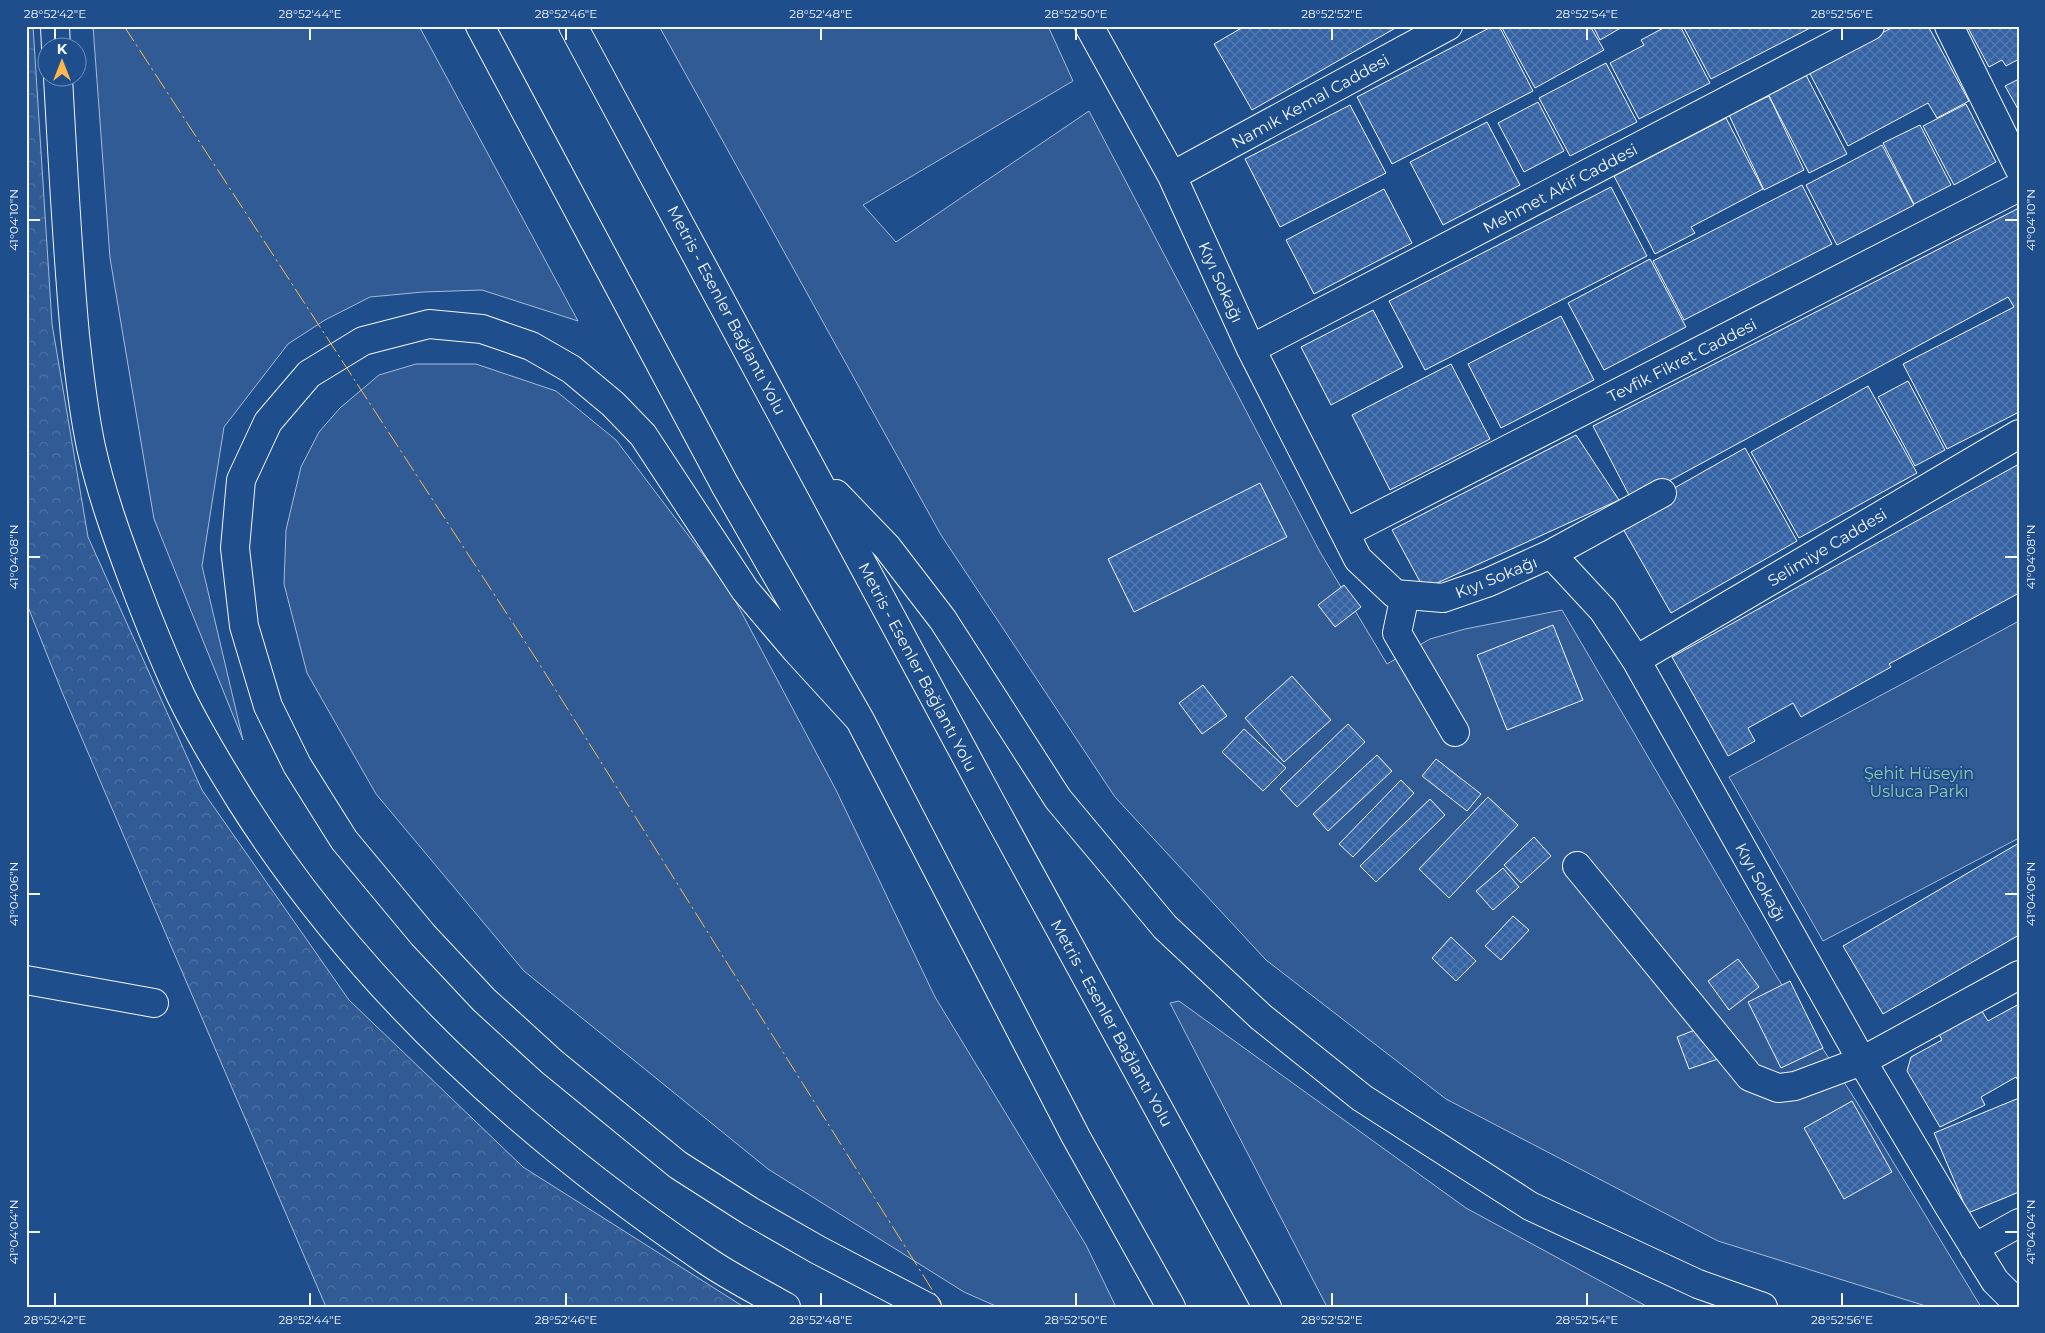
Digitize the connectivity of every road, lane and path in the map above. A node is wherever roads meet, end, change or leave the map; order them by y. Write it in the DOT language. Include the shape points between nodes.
graph roads {
  1 [pos="480,26"];
  2 [pos="573,26"];
  3 [pos="1089,26"];
  4 [pos="1448,26"];
  5 [pos="1870,26"];
  6 [pos="1949,26"];
  7 [pos="59,88"];
  8 [pos="2019,168"];
  9 [pos="1172,176"];
  10 [pos="2019,186"];
  11 [pos="1251,349"];
  12 [pos="2019,434"];
  13 [pos="814,471"];
  14 [pos="1662,493"];
  15 [pos="1345,533"];
  16 [pos="1551,554"];
  17 [pos="1406,595"];
  18 [pos="1636,660"];
  19 [pos="860,720"];
  20 [pos="1455,732"];
  21 [pos="1577,866"];
  22 [pos="2019,975"];
  23 [pos="26,980"];
  24 [pos="154,1003"];
  25 [pos="1862,1061"];
  26 [pos="2019,1223"];
  27 [pos="1974,1248"];
  28 [pos="2019,1305"];
  29 [pos="786,1307"];
  30 [pos="927,1307"];
  31 [pos="1171,1307"];
  32 [pos="1267,1307"];
  33 [pos="1763,1307"];
  1 -- 19 [label="main road" via="725,485"];
  2 -- 13 [label="main road, Metris - Esenler Bağlantı Yolu"];
  3 -- 9 [label="main road, Kıyı Sokağı"];
  4 -- 9 [label="main road, Namık Kemal Caddesi"];
  5 -- 11 [label="main road, Mehmet Akif Caddesi"];
  6 -- 8 [label="main road"];
  7 -- 29 [label="main road" via="71,296 90,442 114,527 152,630 182,699 219,766 273,851 330,927 402,1009 490,1093 578,1168 695,1252"];
  9 -- 11 [label="main road, Kıyı Sokağı"];
  10 -- 15 [label="main road, Tevfik Fikret Caddesi"];
  11 -- 15 [label="main road, Kıyı Sokağı"];
  12 -- 18 [label="main road, Selimiye Caddesi"];
  13 -- 32 [label="main road, Metris - Esenler Bağlantı Yolu"];
  13 -- 33 [label="main road" via="887,547 943,620 1058,799 1165,927 1261,1017 1362,1098 1530,1206 1698,1284"];
  14 -- 16 [label="main road"];
  15 -- 17 [label="main road, Kıyı Sokağı" via="1358,559 1395,594"];
  16 -- 17 [label="main road, Kıyı Sokağı" via="1489,582 1443,598"];
  16 -- 18 [label="main road, Kıyı Sokağı" via="1603,610"];
  17 -- 20 [label="main road" via="1397,634"];
  18 -- 25 [label="main road, Kıyı Sokağı"];
  19 -- 30 [label="main road" via="745,590 643,435 613,404 571,369 531,346 482,329 429,324 363,341 309,374 268,422 241,480 235,548 244,626 268,706 284,740 296,765 350,847 423,935 484,1000 634,1130 678,1165 750,1211"];
  19 -- 31 [label="main road" via="1076,1137"];
  21 -- 25 [label="main road" via="1750,1077 1778,1088 1795,1086"];
  22 -- 25 [label="main road"];
  23 -- 24 [label="main road"];
  25 -- 27 [label="main road, Kıyı Sokağı"];
  26 -- 27 [label="main road"];
  27 -- 28 [label="main road, Kıyı Sokağı" via="1995,1281"];
}
